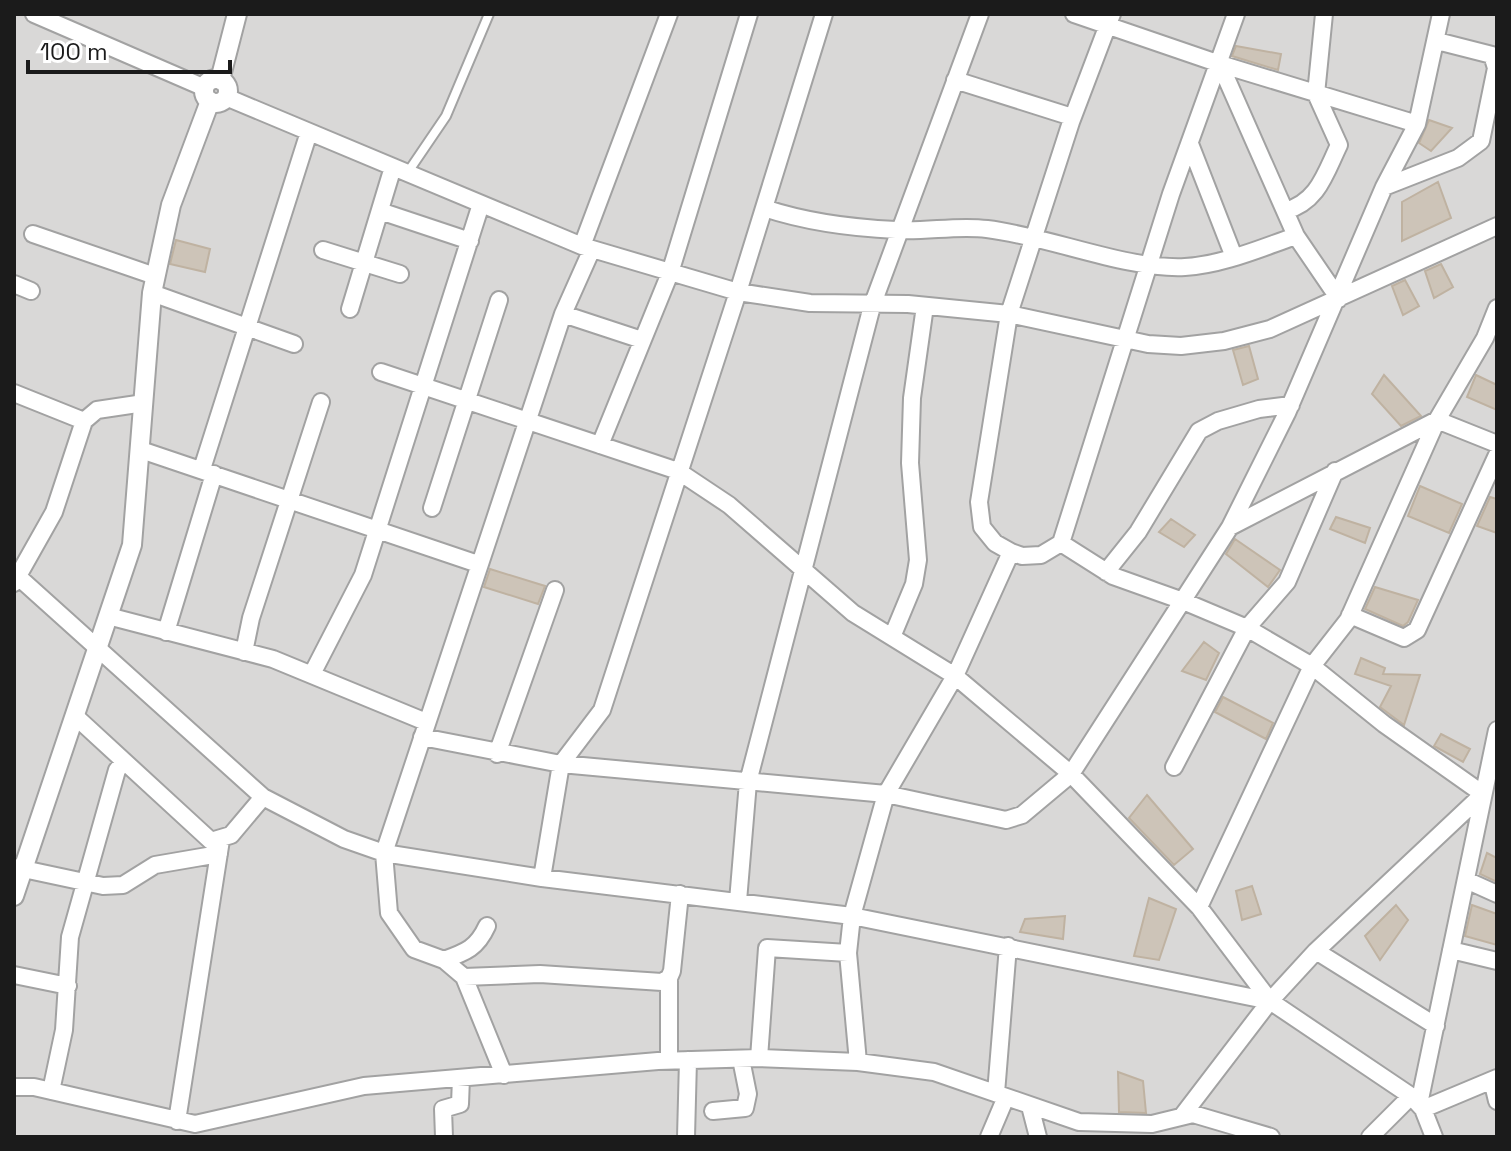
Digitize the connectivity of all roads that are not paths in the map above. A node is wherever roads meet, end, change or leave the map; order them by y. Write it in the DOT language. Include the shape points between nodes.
graph roads {
  1 [pos="34,14"];
  2 [pos="237,14"];
  3 [pos="489,14"];
  4 [pos="669,14"];
  5 [pos="749,14"];
  6 [pos="824,14"];
  7 [pos="980,14"];
  8 [pos="1074,14"];
  9 [pos="1236,14"];
  10 [pos="1324,14"];
  11 [pos="1441,14"];
  12 [pos="1110,20"];
  13 [pos="1437,41"];
  14 [pos="1220,64"];
  15 [pos="955,80"];
  16 [pos="216,92"];
  17 [pos="1316,94"];
  18 [pos="1072,117"];
  19 [pos="1417,124"];
  20 [pos="309,132"];
  21 [pos="1190,144"];
  22 [pos="401,170"];
  23 [pos="1384,187"];
  24 [pos="481,204"];
  25 [pos="764,208"];
  26 [pos="380,211"];
  27 [pos="1285,211"];
  28 [pos="1497,226"];
  29 [pos="899,230"];
  30 [pos="33,234"];
  31 [pos="1296,236"];
  32 [pos="1034,238"];
  33 [pos="470,241"];
  34 [pos="587,247"];
  35 [pos="323,250"];
  36 [pos="1234,257"];
  37 [pos="363,263"];
  38 [pos="1149,265"];
  39 [pos="670,273"];
  40 [pos="400,274"];
  41 [pos="14,284"];
  42 [pos="154,284"];
  43 [pos="31,291"];
  44 [pos="738,292"];
  45 [pos="1339,299"];
  46 [pos="499,300"];
  47 [pos="872,306"];
  48 [pos="925,306"];
  49 [pos="1497,308"];
  50 [pos="350,309"];
  51 [pos="563,314"];
  52 [pos="1009,314"];
  53 [pos="246,329"];
  54 [pos="642,340"];
  55 [pos="1126,340"];
  56 [pos="294,344"];
  57 [pos="381,372"];
  58 [pos="425,387"];
  59 [pos="14,393"];
  60 [pos="469,401"];
  61 [pos="321,402"];
  62 [pos="144,403"];
  63 [pos="1291,405"];
  64 [pos="529,420"];
  65 [pos="1437,420"];
  66 [pos="84,421"];
  67 [pos="1497,444"];
  68 [pos="600,445"];
  69 [pos="141,450"];
  70 [pos="1497,455"];
  71 [pos="678,471"];
  72 [pos="1335,471"];
  73 [pos="208,472"];
  74 [pos="290,500"];
  75 [pos="432,508"];
  76 [pos="1230,527"];
  77 [pos="378,530"];
  78 [pos="1061,543"];
  79 [pos="1011,552"];
  80 [pos="478,564"];
  81 [pos="801,570"];
  82 [pos="1106,572"];
  83 [pos="15,577"];
  84 [pos="555,590"];
  85 [pos="1183,601"];
  86 [pos="1350,615"];
  87 [pos="108,616"];
  88 [pos="1247,628"];
  89 [pos="166,632"];
  90 [pos="892,637"];
  91 [pos="97,649"];
  92 [pos="244,652"];
  93 [pos="1312,666"];
  94 [pos="312,674"];
  95 [pos="955,676"];
  96 [pos="75,716"];
  97 [pos="424,729"];
  98 [pos="1497,730"];
  99 [pos="497,754"];
  100 [pos="124,762"];
  101 [pos="561,764"];
  102 [pos="1174,767"];
  103 [pos="1071,774"];
  104 [pos="748,782"];
  105 [pos="1489,784"];
  106 [pos="886,794"];
  107 [pos="263,797"];
  108 [pos="220,847"];
  109 [pos="384,853"];
  110 [pos="18,868"];
  111 [pos="542,878"];
  112 [pos="1466,880"];
  113 [pos="84,882"];
  114 [pos="680,894"];
  115 [pos="1497,894"];
  116 [pos="14,896"];
  117 [pos="738,901"];
  118 [pos="1199,907"];
  119 [pos="852,916"];
  120 [pos="487,926"];
  121 [pos="1008,946"];
  122 [pos="1451,950"];
  123 [pos="1316,951"];
  124 [pos="848,953"];
  125 [pos="444,960"];
  126 [pos="1497,961"];
  127 [pos="14,975"];
  128 [pos="464,977"];
  129 [pos="669,978"];
  130 [pos="68,986"];
  131 [pos="1270,1001"];
  132 [pos="1436,1026"];
  133 [pos="759,1058"];
  134 [pos="741,1059"];
  135 [pos="688,1060"];
  136 [pos="669,1061"];
  137 [pos="858,1062"];
  138 [pos="504,1075"];
  139 [pos="461,1078"];
  140 [pos="1494,1079"];
  141 [pos="14,1087"];
  142 [pos="51,1091"];
  143 [pos="1001,1095"];
  144 [pos="1497,1101"];
  145 [pos="1418,1103"];
  146 [pos="1030,1106"];
  147 [pos="713,1111"];
  148 [pos="1182,1116"];
  149 [pos="180,1129"];
  150 [pos="444,1137"];
  151 [pos="686,1137"];
  152 [pos="989,1137"];
  153 [pos="1038,1137"];
  154 [pos="1271,1137"];
  155 [pos="1370,1137"];
  156 [pos="1434,1137"];
  1 -- 16 [label="street"];
  2 -- 16 [label="street"];
  3 -- 22 [label="lane" via="446,116"];
  4 -- 34 [label="street"];
  5 -- 39 [label="street"];
  6 -- 25 [label="street"];
  7 -- 15 [label="street"];
  8 -- 12 [label="street"];
  9 -- 14 [label="street"];
  10 -- 17 [label="street"];
  11 -- 13 [label="street"];
  12 -- 14 [label="street"];
  12 -- 18 [label="street"];
  13 -- 19 [label="street"];
  13 -- 23 [label="street" via="1492,55 1496,68 1483,134 1458,158"];
  14 -- 17 [label="street"];
  14 -- 21 [label="street"];
  14 -- 27 [label="street"];
  15 -- 18 [label="street"];
  15 -- 29 [label="street"];
  16 -- 20 [label="street"];
  16 -- 42 [label="street" via="171,205"];
  17 -- 19 [label="street"];
  17 -- 27 [label="street" via="1339,145 1312,197 1304,206"];
  18 -- 32 [label="street"];
  19 -- 23 [label="street"];
  20 -- 22 [label="street"];
  20 -- 53 [label="street"];
  21 -- 36 [label="street"];
  21 -- 38 [label="street"];
  22 -- 24 [label="street"];
  22 -- 26 [label="street"];
  23 -- 45 [label="street"];
  24 -- 33 [label="street"];
  24 -- 34 [label="street"];
  25 -- 29 [label="street" via="791,217"];
  25 -- 44 [label="street"];
  26 -- 33 [label="street"];
  26 -- 37 [label="street"];
  27 -- 31 [label="street"];
  28 -- 45 [label="street"];
  29 -- 32 [label="street" via="945,226"];
  29 -- 47 [label="street"];
  30 -- 42 [label="street"];
  31 -- 36 [label="street"];
  31 -- 45 [label="street"];
  32 -- 38 [label="street"];
  32 -- 52 [label="street"];
  33 -- 58 [label="street"];
  34 -- 39 [label="street"];
  34 -- 51 [label="street"];
  35 -- 37 [label="street"];
  36 -- 38 [label="street" via="1185,267"];
  37 -- 40 [label="street"];
  37 -- 50 [label="street"];
  38 -- 55 [label="street"];
  39 -- 44 [label="street"];
  39 -- 54 [label="street"];
  41 -- 43 [label="street"];
  42 -- 53 [label="street"];
  42 -- 62 [label="street"];
  44 -- 47 [label="street"];
  44 -- 71 [label="street"];
  45 -- 55 [label="street" via="1270,329 1224,341 1181,346"];
  45 -- 63 [label="street"];
  46 -- 60 [label="street"];
  47 -- 48 [label="street"];
  47 -- 81 [label="street"];
  48 -- 52 [label="street"];
  48 -- 90 [label="street" via="912,398 910,463 918,560"];
  49 -- 65 [label="street"];
  51 -- 54 [label="street"];
  51 -- 64 [label="street"];
  52 -- 55 [label="street"];
  52 -- 79 [label="street" via="979,502 982,527"];
  53 -- 56 [label="street"];
  53 -- 73 [label="street"];
  54 -- 68 [label="street"];
  55 -- 78 [label="street"];
  57 -- 58 [label="street"];
  58 -- 60 [label="street"];
  58 -- 77 [label="street"];
  59 -- 66 [label="street"];
  60 -- 64 [label="street"];
  60 -- 75 [label="street"];
  61 -- 74 [label="street"];
  62 -- 66 [label="street" via="97,410"];
  62 -- 69 [label="street"];
  63 -- 76 [label="street"];
  63 -- 82 [label="street" via="1259,409 1199,431 1138,532"];
  64 -- 68 [label="street"];
  64 -- 80 [label="street"];
  65 -- 67 [label="street"];
  65 -- 72 [label="street"];
  65 -- 86 [label="street"];
  66 -- 83 [label="street" via="54,512"];
  68 -- 71 [label="street"];
  69 -- 73 [label="street"];
  69 -- 87 [label="street" via="132,545"];
  70 -- 86 [label="street" via="1417,630 1404,638"];
  71 -- 81 [label="street" via="729,505"];
  71 -- 101 [label="street" via="602,710"];
  72 -- 76 [label="street"];
  72 -- 88 [label="street" via="1287,582"];
  73 -- 74 [label="street"];
  73 -- 89 [label="street"];
  74 -- 77 [label="street"];
  74 -- 92 [label="street"];
  76 -- 85 [label="street"];
  77 -- 80 [label="street"];
  77 -- 94 [label="street" via="363,575"];
  78 -- 79 [label="street" via="1041,555"];
  78 -- 82 [label="street"];
  79 -- 95 [label="street"];
  80 -- 97 [label="street"];
  81 -- 90 [label="street"];
  81 -- 104 [label="street"];
  82 -- 85 [label="street"];
  83 -- 91 [label="street"];
  84 -- 99 [label="street"];
  85 -- 88 [label="street"];
  85 -- 103 [label="street"];
  86 -- 93 [label="street"];
  87 -- 89 [label="street"];
  87 -- 91 [label="street"];
  88 -- 93 [label="street"];
  88 -- 102 [label="street"];
  89 -- 92 [label="street"];
  90 -- 95 [label="street"];
  91 -- 96 [label="street"];
  91 -- 107 [label="street"];
  92 -- 94 [label="street"];
  93 -- 105 [label="street" via="1384,724"];
  93 -- 118 [label="street"];
  94 -- 97 [label="street"];
  95 -- 103 [label="street"];
  95 -- 106 [label="street"];
  96 -- 100 [label="street"];
  96 -- 110 [label="street"];
  97 -- 99 [label="street"];
  97 -- 109 [label="street"];
  98 -- 105 [label="street"];
  99 -- 101 [label="street"];
  100 -- 108 [label="street"];
  100 -- 113 [label="street" via="117,770"];
  101 -- 104 [label="street"];
  101 -- 111 [label="street"];
  103 -- 106 [label="street" via="1013,820"];
  103 -- 118 [label="street"];
  104 -- 106 [label="street"];
  104 -- 117 [label="street"];
  105 -- 112 [label="street"];
  105 -- 123 [label="street"];
  106 -- 119 [label="street"];
  107 -- 108 [label="street"];
  107 -- 109 [label="street" via="344,839"];
  108 -- 113 [label="street" via="155,865 123,885"];
  108 -- 149 [label="street"];
  109 -- 111 [label="street"];
  109 -- 125 [label="street" via="389,913 414,949"];
  110 -- 113 [label="street"];
  110 -- 116 [label="street"];
  111 -- 114 [label="street"];
  112 -- 115 [label="street"];
  112 -- 122 [label="street"];
  113 -- 130 [label="street" via="70,937"];
  114 -- 117 [label="street"];
  114 -- 129 [label="street"];
  117 -- 119 [label="street"];
  118 -- 131 [label="street"];
  119 -- 121 [label="street"];
  119 -- 124 [label="street"];
  120 -- 125 [label="street" via="468,952"];
  121 -- 131 [label="street"];
  121 -- 143 [label="street"];
  122 -- 126 [label="street"];
  122 -- 132 [label="street"];
  123 -- 131 [label="street"];
  123 -- 132 [label="street"];
  124 -- 133 [label="street" via="767,948"];
  124 -- 137 [label="street"];
  125 -- 128 [label="street"];
  127 -- 130 [label="street"];
  128 -- 129 [label="street" via="540,974 662,982"];
  128 -- 138 [label="street"];
  129 -- 136 [label="street"];
  130 -- 142 [label="street"];
  131 -- 145 [label="street"];
  131 -- 148 [label="street"];
  132 -- 145 [label="street"];
  133 -- 134 [label="street"];
  133 -- 137 [label="street"];
  134 -- 135 [label="street"];
  134 -- 147 [label="street" via="748,1094 745,1108"];
  135 -- 136 [label="street"];
  135 -- 151 [label="street"];
  136 -- 138 [label="street"];
  137 -- 143 [label="street" via="934,1072"];
  138 -- 139 [label="street"];
  139 -- 149 [label="street" via="364,1086"];
  139 -- 150 [label="street" via="460,1104 443,1109"];
  140 -- 144 [label="street"];
  140 -- 145 [label="street"];
  141 -- 142 [label="street"];
  142 -- 149 [label="street"];
  143 -- 146 [label="street"];
  143 -- 152 [label="street"];
  145 -- 155 [label="street"];
  145 -- 156 [label="street"];
  146 -- 148 [label="street" via="1079,1122 1152,1124"];
  146 -- 153 [label="street"];
  148 -- 154 [label="street" via="1209,1116"];
}
